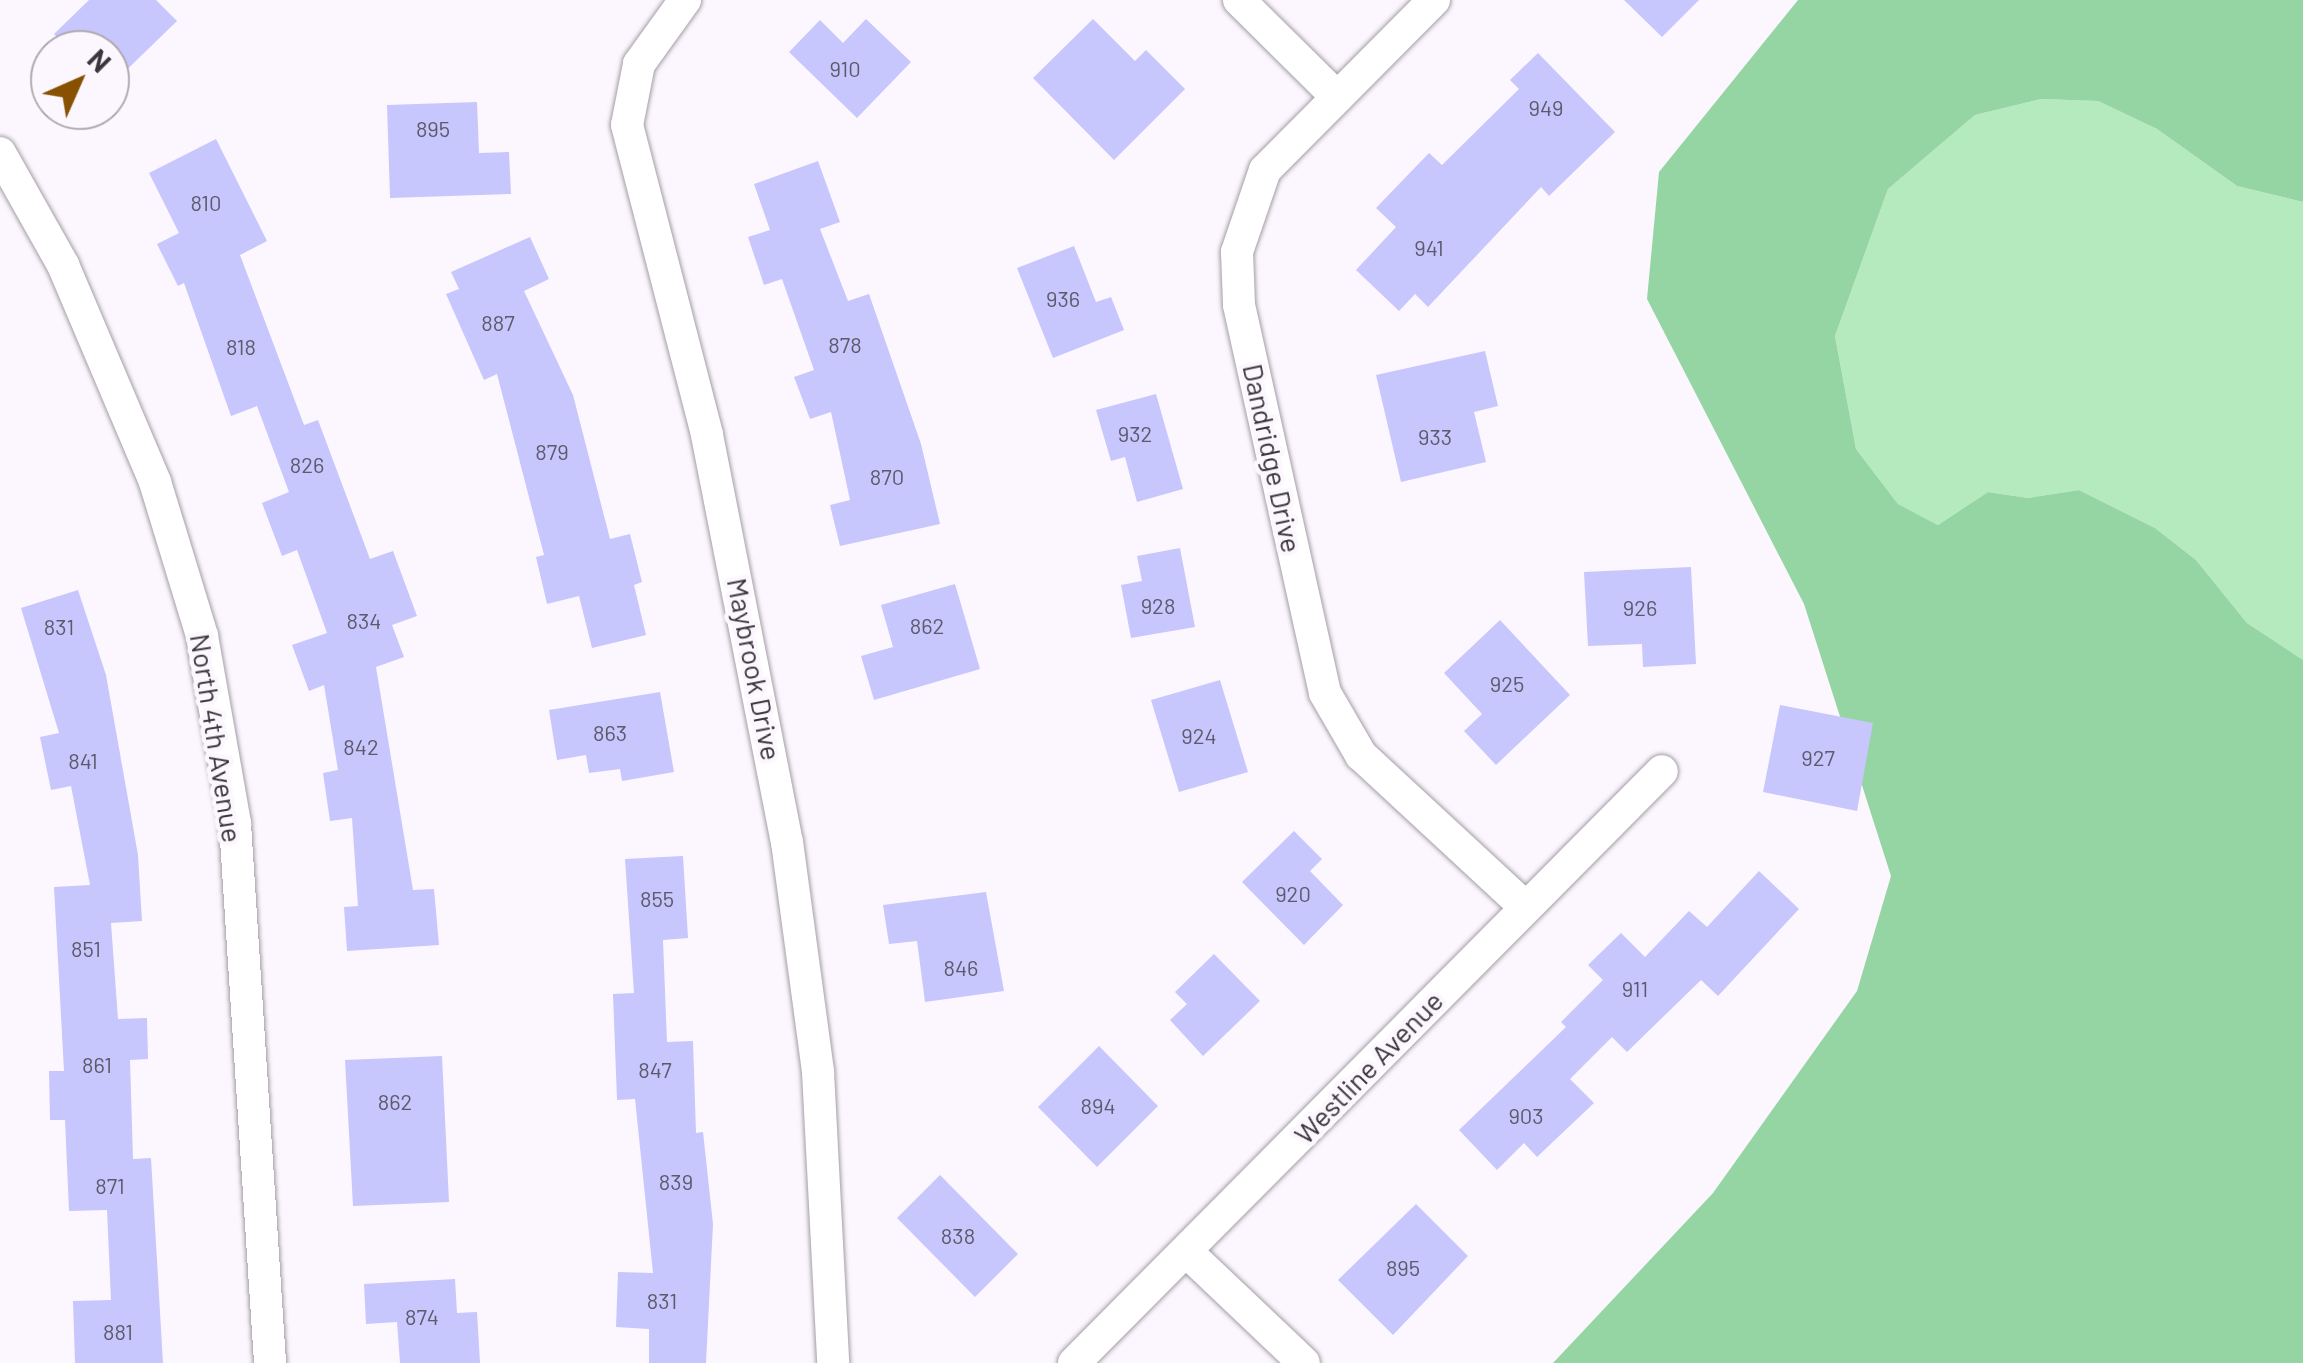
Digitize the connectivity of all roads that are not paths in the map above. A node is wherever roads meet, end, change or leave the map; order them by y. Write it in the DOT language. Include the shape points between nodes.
graph roads {
  1 [pos="685,0"];
  2 [pos="1238,0"];
  3 [pos="1434,0"];
  4 [pos="1337,97"];
  5 [pos="0,153"];
  6 [pos="1662,771"];
  7 [pos="1526,907"];
  8 [pos="1187,1252"];
  9 [pos="270,1363"];
  10 [pos="833,1363"];
  11 [pos="1074,1363"];
  12 [pos="1304,1363"];
  1 -- 10 [label="street, Maybrook Drive" via="639,64 627,125 707,435 781,802 818,1072"];
  2 -- 4 [label="street"];
  3 -- 4 [label="street, Dandridge Drive"];
  4 -- 7 [label="street, Dandridge Drive" via="1265,170 1237,252 1239,304 1325,694 1361,755"];
  5 -- 9 [label="street, North 4th Avenue" via="63,264 156,482 202,636 234,824"];
  6 -- 7 [label="street, Westline Avenue"];
  7 -- 8 [label="street, Westline Avenue"];
  8 -- 11 [label="street, Westline Avenue"];
  8 -- 12 [label="street"];
}
